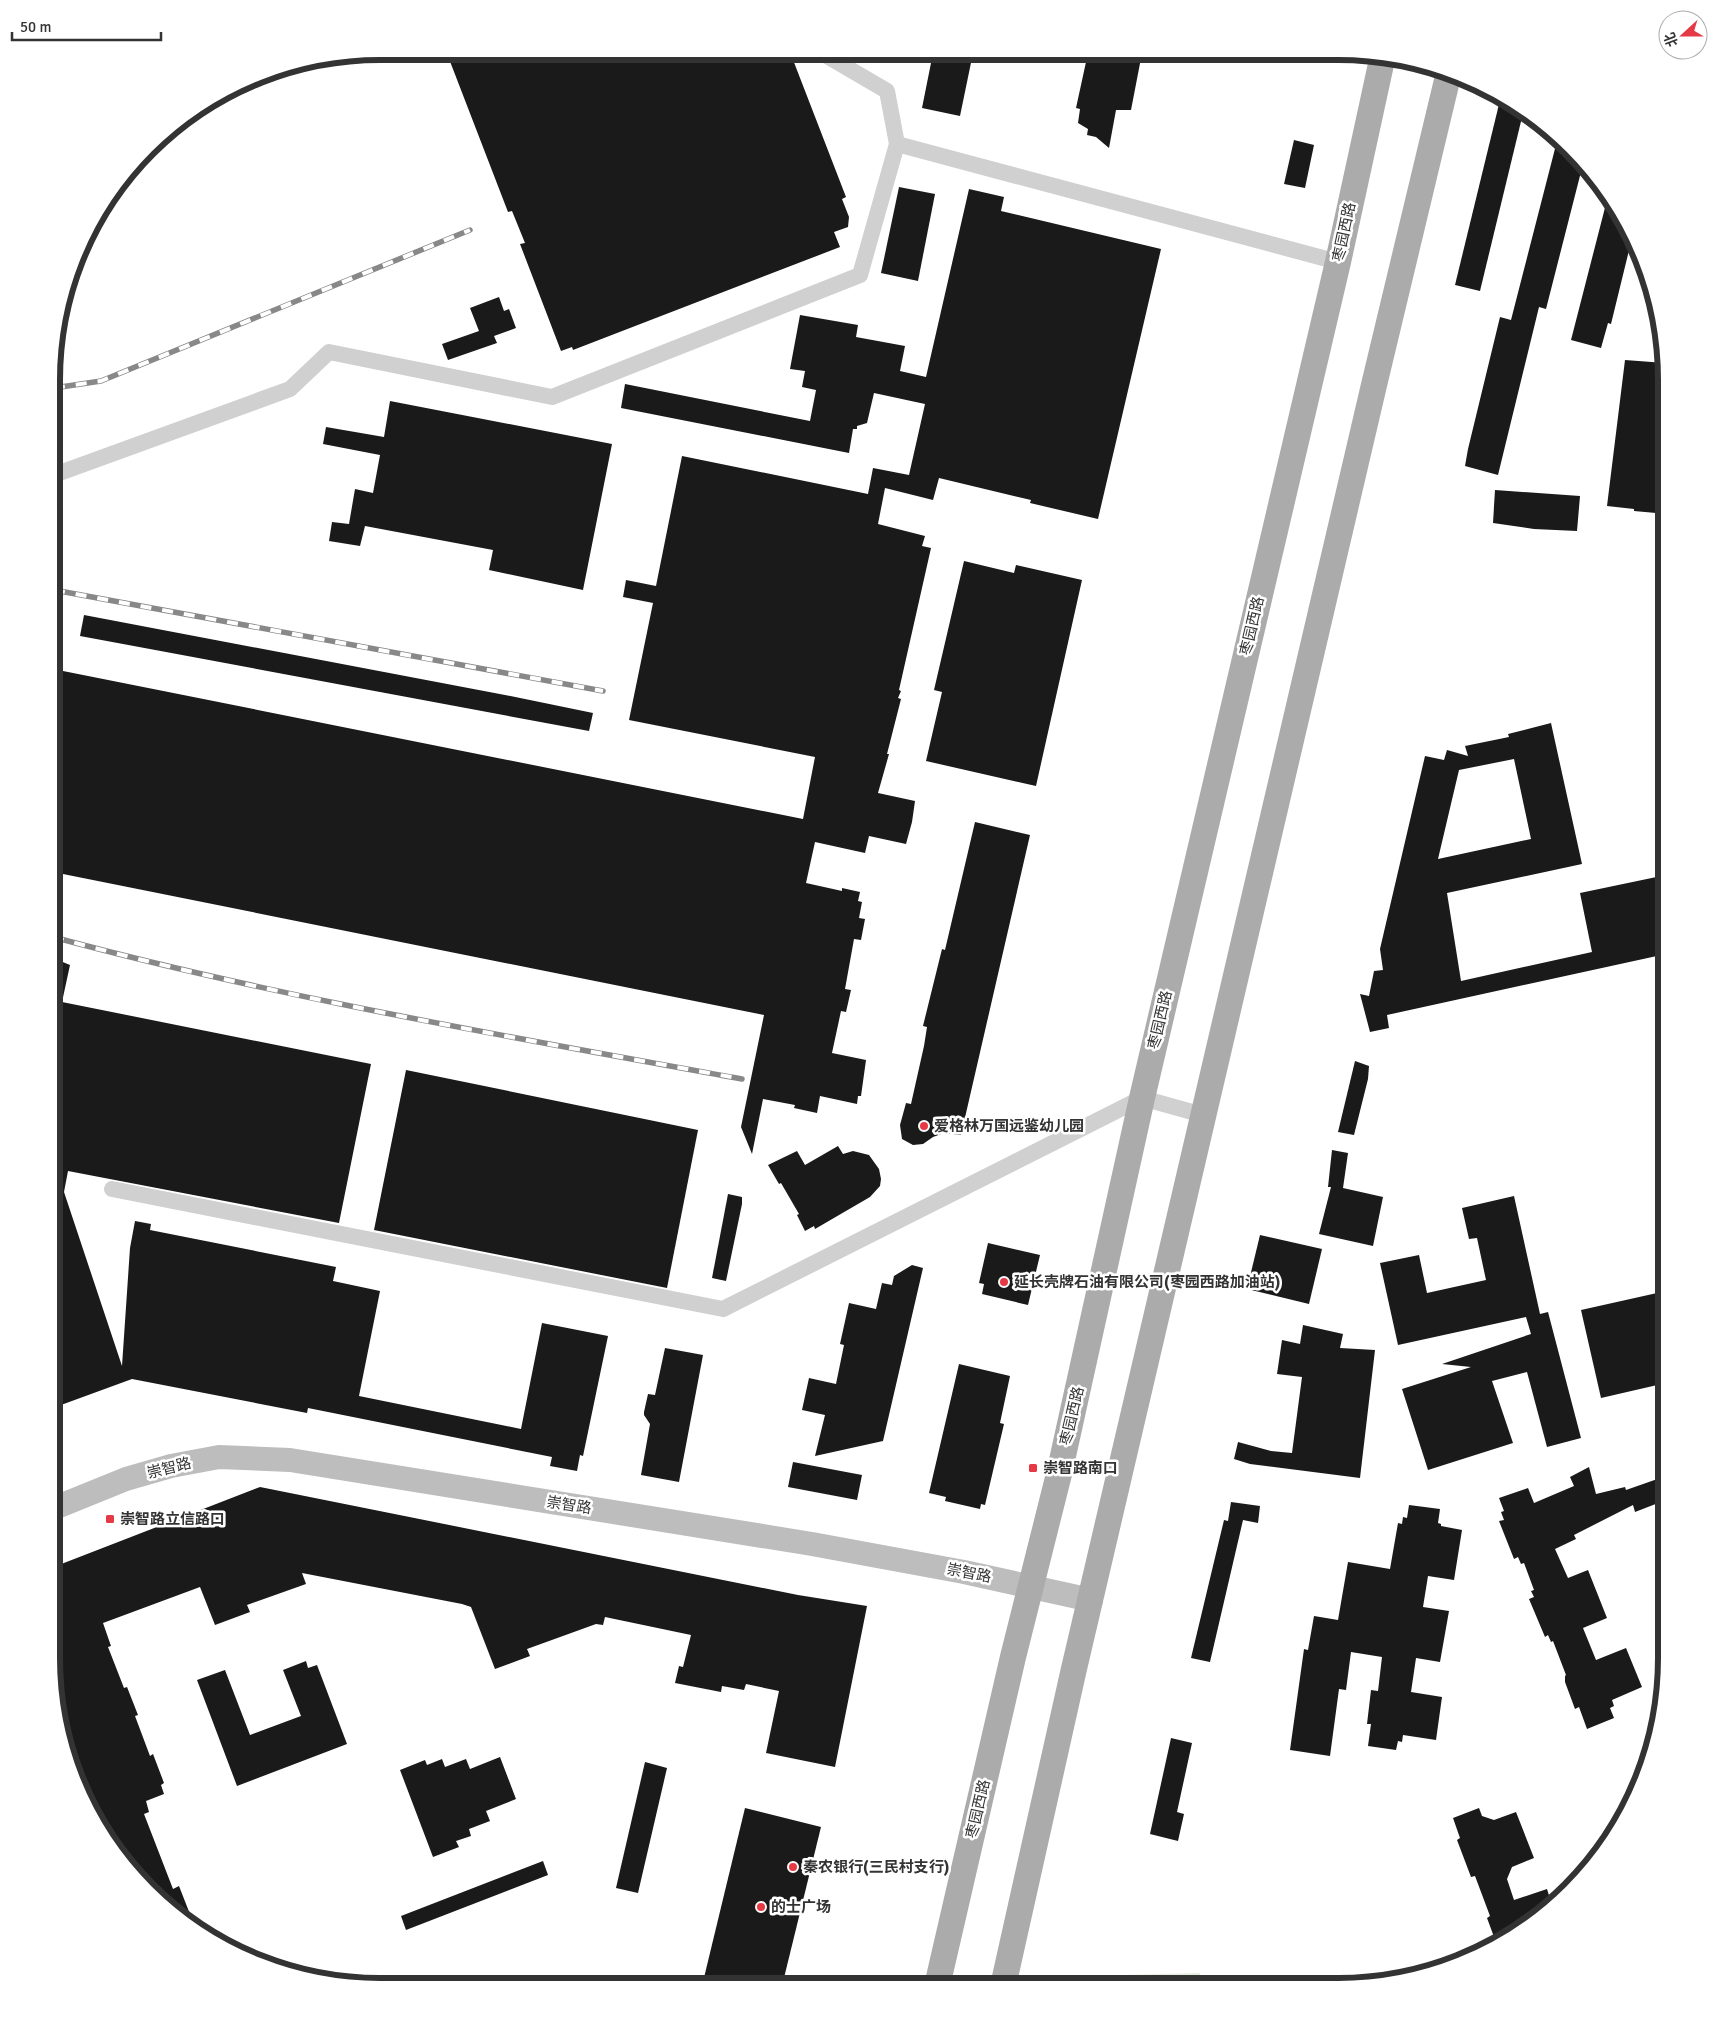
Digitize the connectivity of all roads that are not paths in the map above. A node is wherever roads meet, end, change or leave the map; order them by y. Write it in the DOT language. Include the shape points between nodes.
graph roads {
  1 [pos="835,60"];
  2 [pos="1381,63"];
  3 [pos="1447,79"];
  4 [pos="897,144"];
  5 [pos="1338,262"];
  6 [pos="60,473"];
  7 [pos="1142,1098"];
  8 [pos="1203,1115"];
  9 [pos="112,1189"];
  10 [pos="60,1506"];
  11 [pos="1031,1586"];
  12 [pos="1091,1600"];
  13 [pos="939,1978"];
  14 [pos="1005,1978"];
  1 -- 4 [label="street" via="887,91"];
  2 -- 5 [label="main road, 枣园西路"];
  3 -- 8 [label="main road"];
  4 -- 5 [label="street"];
  4 -- 6 [label="street" via="860,275 561,394 552,397 328,352 290,389"];
  5 -- 7 [label="main road, 枣园西路"];
  7 -- 8 [label="street"];
  7 -- 9 [label="street" via="722,1309"];
  7 -- 11 [label="main road, 枣园西路"];
  8 -- 12 [label="main road"];
  10 -- 11 [label="street, 崇智路" via="126,1479 171,1466 219,1457 290,1460 812,1544"];
  11 -- 12 [label="street, 崇智路"];
  11 -- 13 [label="main road, 枣园西路"];
  12 -- 14 [label="main road"];
}
